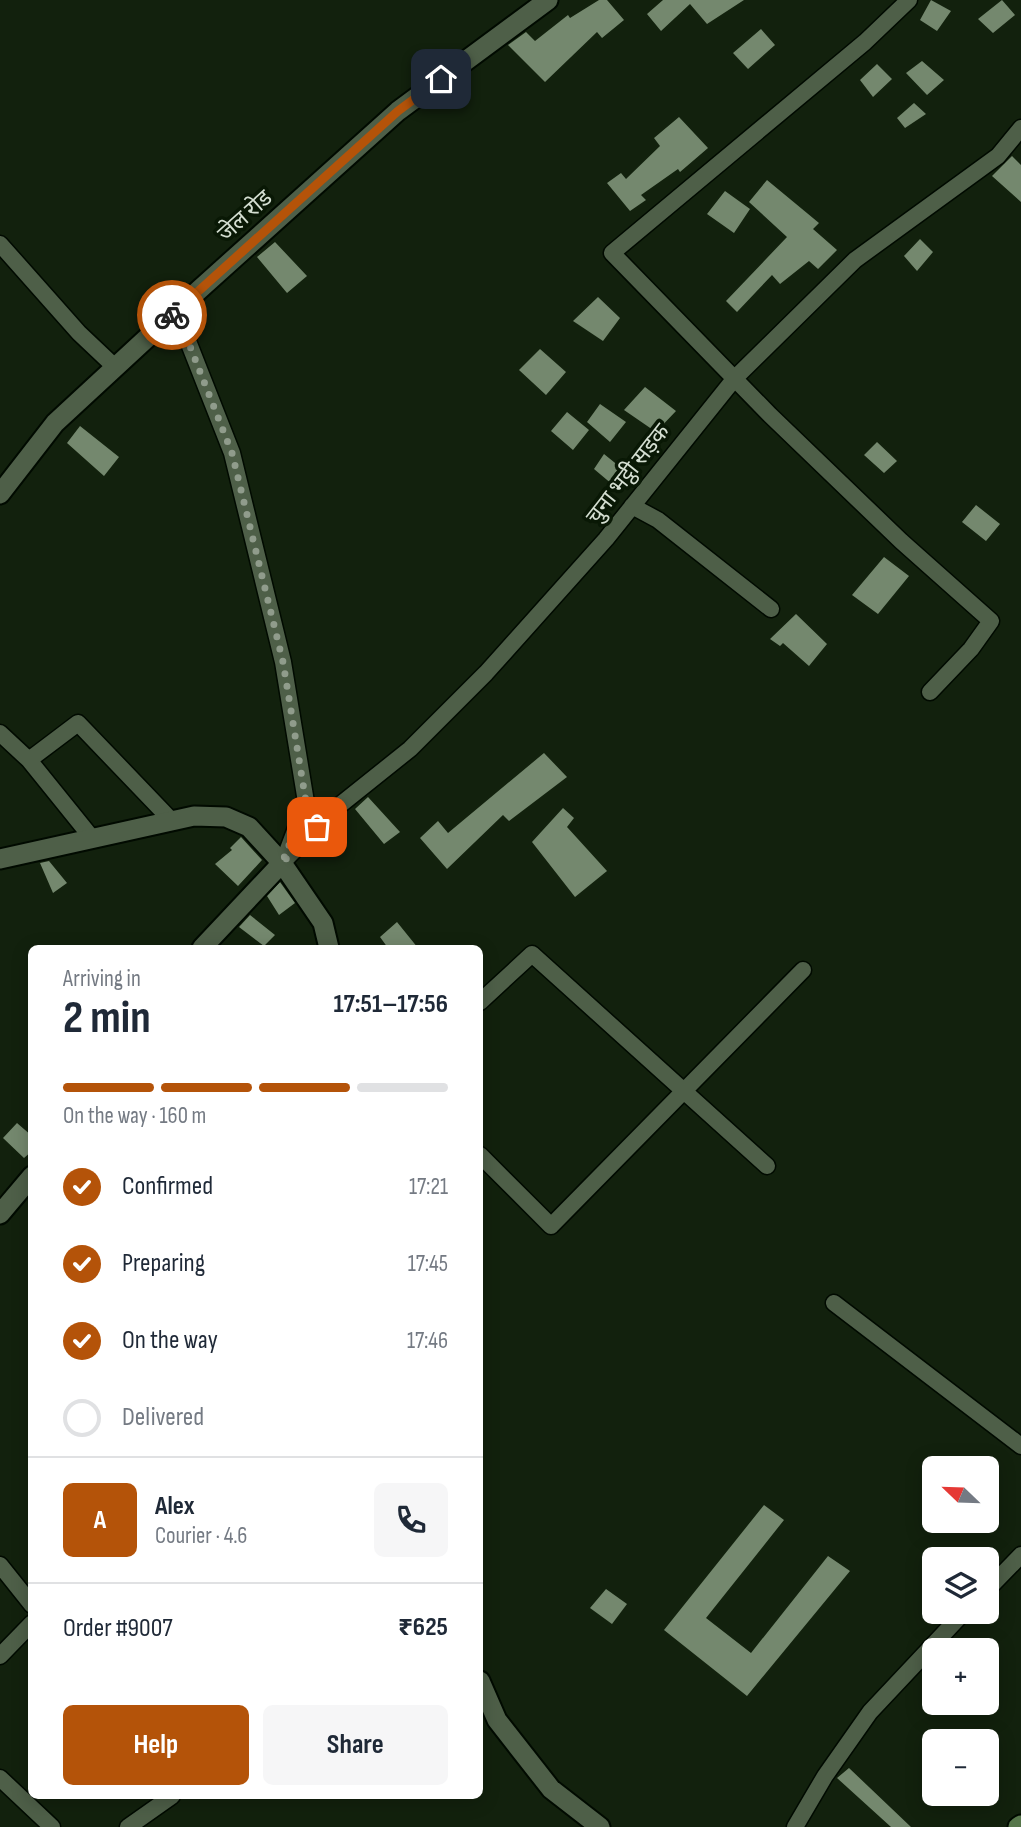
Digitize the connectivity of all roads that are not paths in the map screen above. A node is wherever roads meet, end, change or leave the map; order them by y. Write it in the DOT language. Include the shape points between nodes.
graph roads {
  1 [pos="548,0"];
  2 [pos="909,0"];
  3 [pos="1021,128"];
  4 [pos="0,244"];
  5 [pos="171,317"];
  6 [pos="115,368"];
  7 [pos="734,379"];
  8 [pos="0,494"];
  9 [pos="632,506"];
  10 [pos="771,609"];
  11 [pos="930,692"];
  12 [pos="0,733"];
  13 [pos="29,760"];
  14 [pos="171,820"];
  15 [pos="92,838"];
  16 [pos="0,859"];
  17 [pos="282,863"];
  18 [pos="205,945"];
  19 [pos="328,945"];
  20 [pos="803,970"];
  21 [pos="483,999"];
  22 [pos="684,1092"];
  23 [pos="483,1158"];
  24 [pos="767,1167"];
  25 [pos="28,1182"];
  26 [pos="0,1214"];
  27 [pos="834,1303"];
  28 [pos="1021,1446"];
  29 [pos="1021,1555"];
  30 [pos="0,1565"];
  31 [pos="999,1578"];
  32 [pos="28,1600"];
  33 [pos="953,1624"];
  34 [pos="28,1627"];
  35 [pos="0,1656"];
  36 [pos="483,1688"];
  37 [pos="0,1778"];
  38 [pos="169,1799"];
  39 [pos="52,1827"];
  40 [pos="128,1827"];
  41 [pos="600,1827"];
  42 [pos="795,1827"];
  1 -- 5 [label="street, जेल रोड" via="398,111"];
  2 -- 7 [label="street" via="612,253"];
  3 -- 7 [label="street, चुना भट्ठी सड़क" via="998,156 855,260"];
  4 -- 6 [label="street"];
  5 -- 6 [label="street, जेल रोड"];
  5 -- 17 [label="street" via="186,336 232,453 283,662 306,802"];
  6 -- 8 [label="street, जेल रोड" via="55,423"];
  7 -- 9 [label="street, चुना भट्ठी सड़क"];
  7 -- 11 [label="street" via="991,621"];
  9 -- 10 [label="street" via="659,520"];
  9 -- 17 [label="street, चुना भट्ठी सड़क" via="486,673 410,749 335,809"];
  12 -- 13 [label="street"];
  13 -- 14 [label="street" via="78,723"];
  13 -- 15 [label="street"];
  14 -- 15 [label="street"];
  14 -- 17 [label="street" via="226,817 249,827"];
  15 -- 16 [label="street"];
  17 -- 18 [label="street"];
  17 -- 19 [label="street" via="323,923"];
  20 -- 22 [label="street"];
  21 -- 22 [label="street" via="532,954"];
  22 -- 23 [label="street" via="551,1226"];
  22 -- 24 [label="street"];
  25 -- 26 [label="street"];
  27 -- 28 [label="street"];
  29 -- 31 [label="street"];
  30 -- 32 [label="street"];
  33 -- 42 [label="street" via="870,1713"];
  34 -- 35 [label="street"];
  36 -- 41 [label="street" via="497,1720 551,1789"];
  37 -- 39 [label="street"];
  38 -- 40 [label="street"];
}
